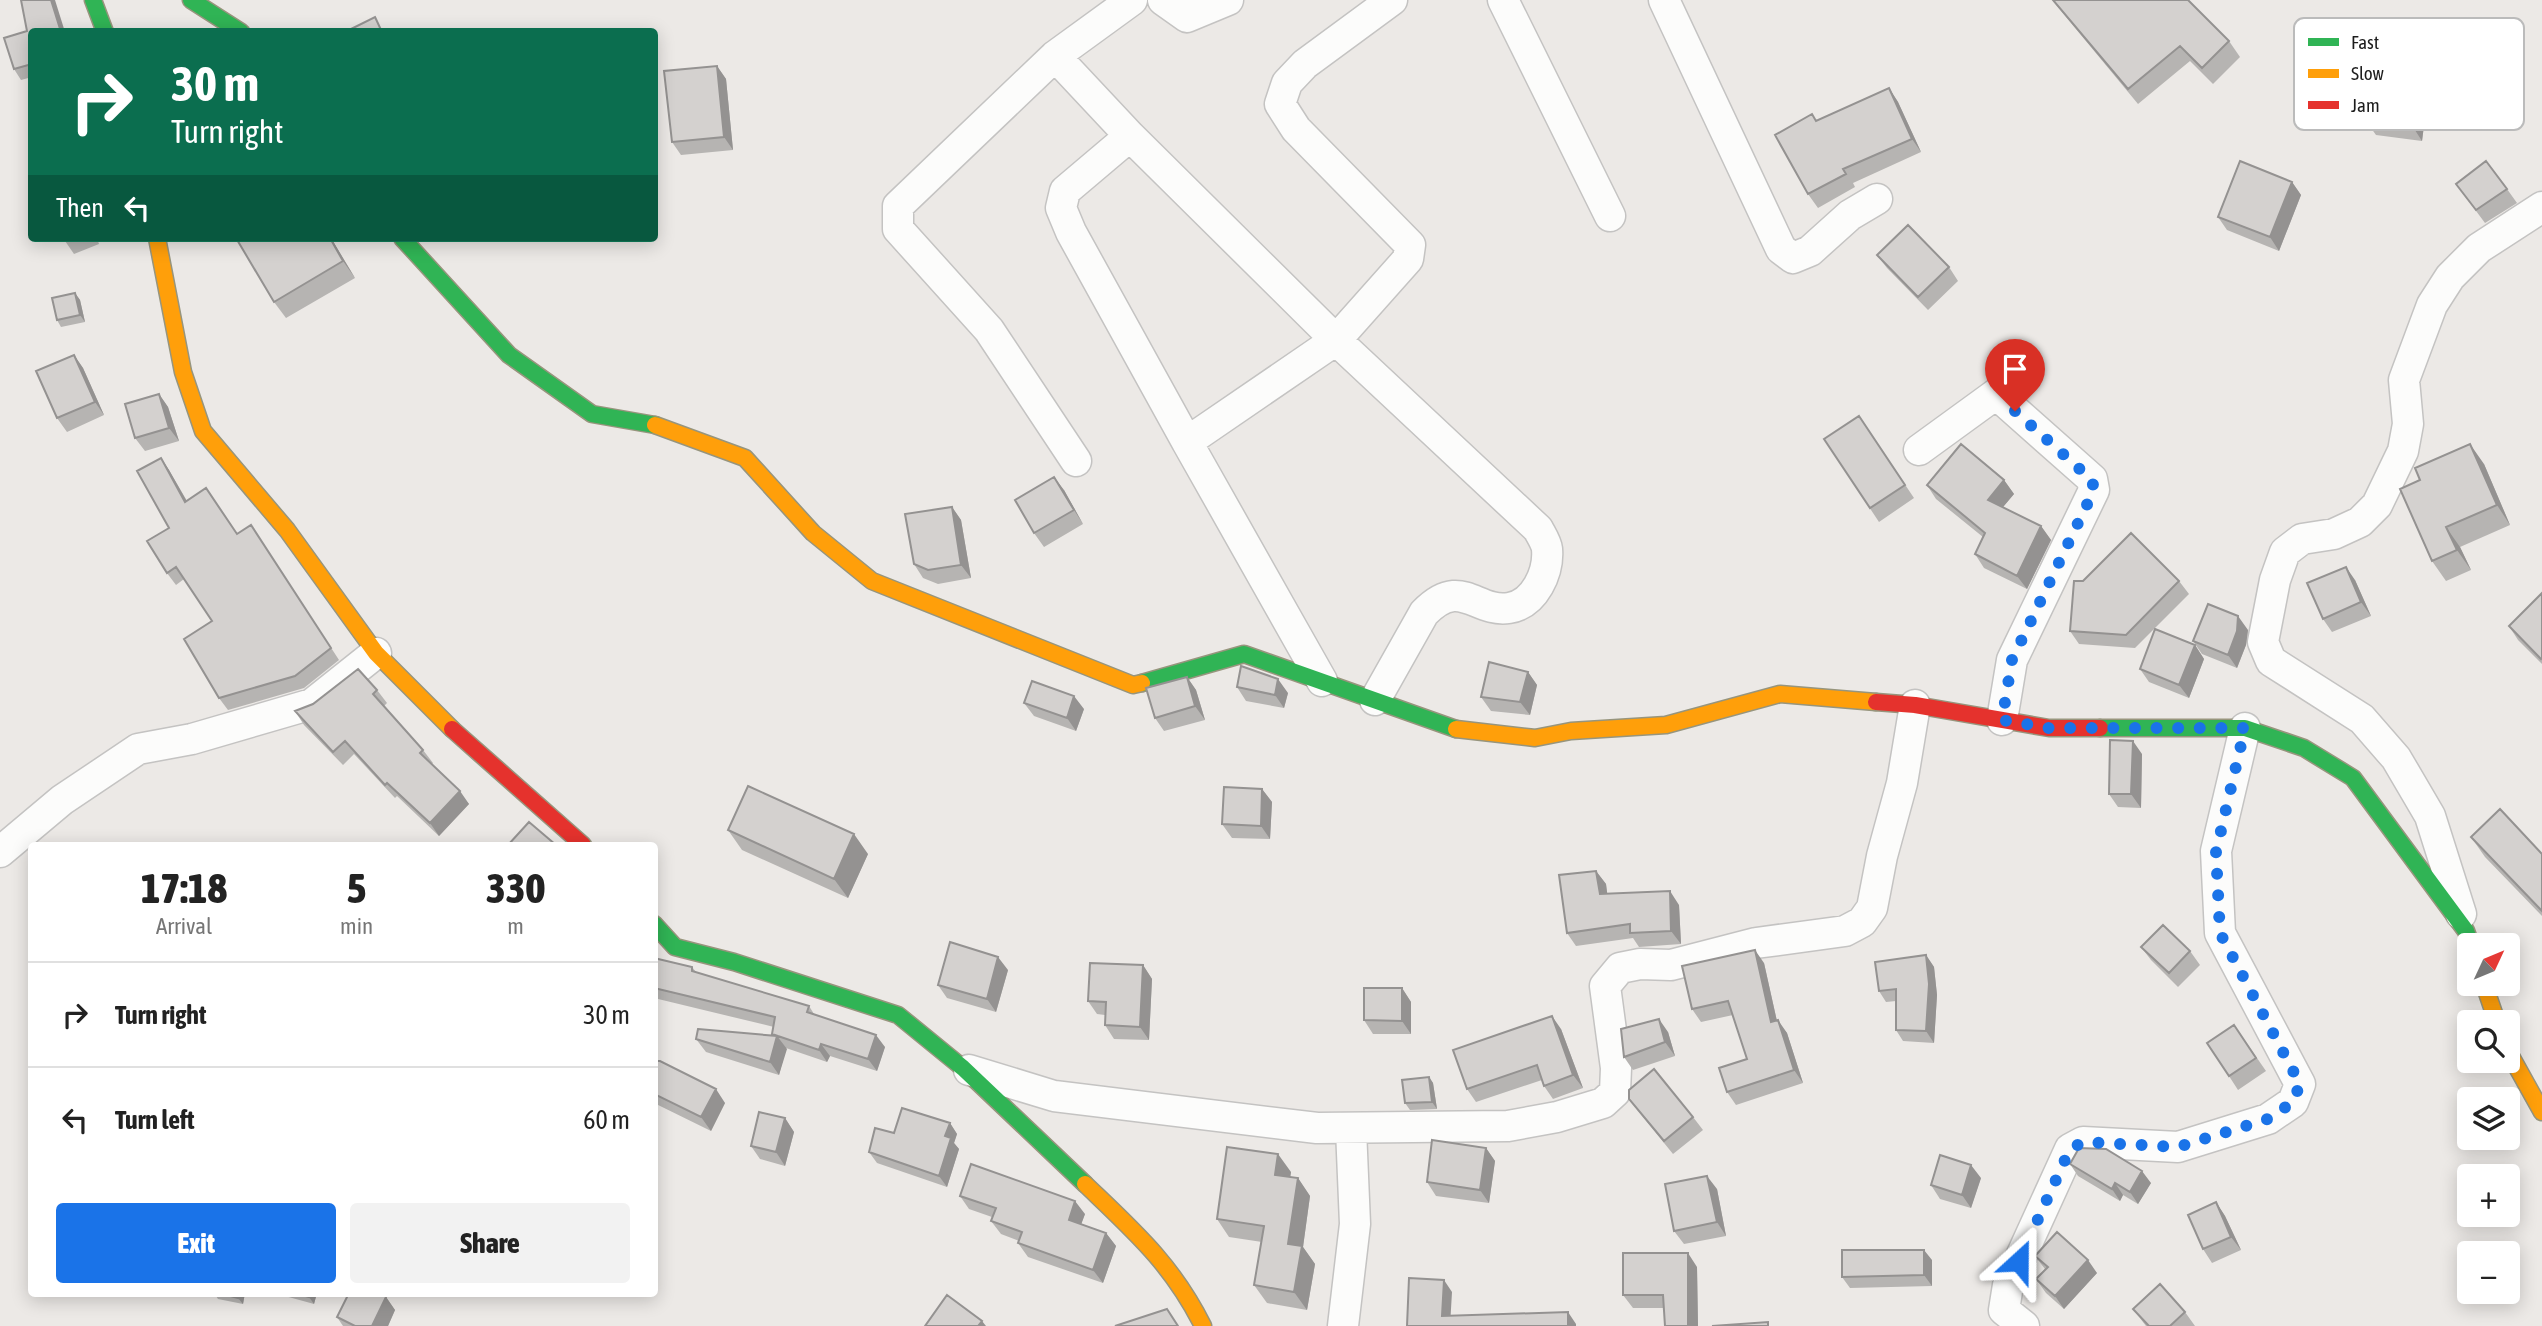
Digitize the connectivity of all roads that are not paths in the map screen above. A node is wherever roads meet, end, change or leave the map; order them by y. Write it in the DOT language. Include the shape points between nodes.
graph roads {
  1 [pos="93,0"];
  2 [pos="191,0"];
  3 [pos="220,0"];
  4 [pos="1132,0"];
  5 [pos="1163,0"];
  6 [pos="1228,0"];
  7 [pos="1392,0"];
  8 [pos="1503,0"];
  9 [pos="1664,0"];
  10 [pos="103,28"];
  11 [pos="232,28"];
  12 [pos="234,28"];
  13 [pos="1055,56"];
  14 [pos="1130,136"];
  15 [pos="1877,199"];
  16 [pos="2542,207"];
  17 [pos="1609,216"];
  18 [pos="158,242"];
  19 [pos="405,242"];
  20 [pos="1336,340"];
  21 [pos="1187,442"];
  22 [pos="1919,450"];
  23 [pos="1076,461"];
  24 [pos="376,653"];
  25 [pos="1322,681"];
  26 [pos="1375,700"];
  27 [pos="1915,705"];
  28 [pos="2002,720"];
  29 [pos="2245,728"];
  30 [pos="580,842"];
  31 [pos="0,852"];
  32 [pos="658,928"];
  33 [pos="2465,933"];
  34 [pos="2467,933"];
  35 [pos="963,1069"];
  36 [pos="2520,1070"];
  37 [pos="2540,1103"];
  38 [pos="1351,1129"];
  39 [pos="1203,1326"];
  40 [pos="1343,1326"];
  41 [pos="2024,1326"];
  1 -- 10 [label="street"];
  2 -- 11 [label="street"];
  3 -- 12 [label="street"];
  4 -- 13 [label="street"];
  5 -- 6 [label="street" via="1187,17"];
  7 -- 20 [label="street" via="1305,64 1287,83 1280,104 1297,129 1410,245 1408,259"];
  8 -- 17 [label="street"];
  9 -- 15 [label="street" via="1781,249 1793,258 1810,251 1850,215"];
  13 -- 14 [label="street"];
  13 -- 23 [label="street" via="898,206 898,229 989,330"];
  14 -- 20 [label="street"];
  14 -- 21 [label="street" via="1065,191 1061,208"];
  16 -- 34 [label="street" via="2479,248 2450,277 2432,305 2404,380 2408,424 2403,451 2377,505 2360,522 2334,534 2302,539 2286,552 2275,580 2263,642 2271,661 2362,719 2396,758 2430,816"];
  18 -- 24 [label="street" via="183,372 203,431 287,530"];
  19 -- 25 [label="street" via="509,355 592,414 663,427 745,458 813,533 872,581 1133,685 1244,654"];
  20 -- 21 [label="street"];
  20 -- 26 [label="street" via="1538,529 1547,546 1546,568 1537,589 1524,603 1507,608 1460,596 1435,602 1424,613"];
  21 -- 25 [label="street"];
  22 -- 28 [label="street" via="1996,394 2092,480 2094,490 2012,660"];
  24 -- 30 [label="street" via="475,751"];
  24 -- 31 [label="street" via="312,704 192,740 138,750 62,800"];
  25 -- 26 [label="street"];
  26 -- 27 [label="street" via="1456,729 1535,738 1666,725 1780,694"];
  27 -- 28 [label="street"];
  27 -- 38 [label="street" via="1872,908 1862,922 1845,931 1756,943 1671,965 1620,968 1605,986 1616,1069 1615,1091 1603,1103 1508,1126"];
  28 -- 29 [label="street" via="2049,728"];
  29 -- 33 [label="street" via="2304,748 2353,778"];
  29 -- 41 [label="street" via="2216,852 2220,933 2300,1084 2293,1102 2268,1119 2178,1147 2083,1142 2070,1149 2008,1285 2004,1310"];
  32 -- 35 [label="street" via="675,947 734,961 898,1015"];
  35 -- 38 [label="street" via="1054,1096"];
  35 -- 39 [label="street" via="1147,1242 1184,1288"];
  36 -- 37 [label="street"];
  38 -- 40 [label="street" via="1354,1224"];
}
